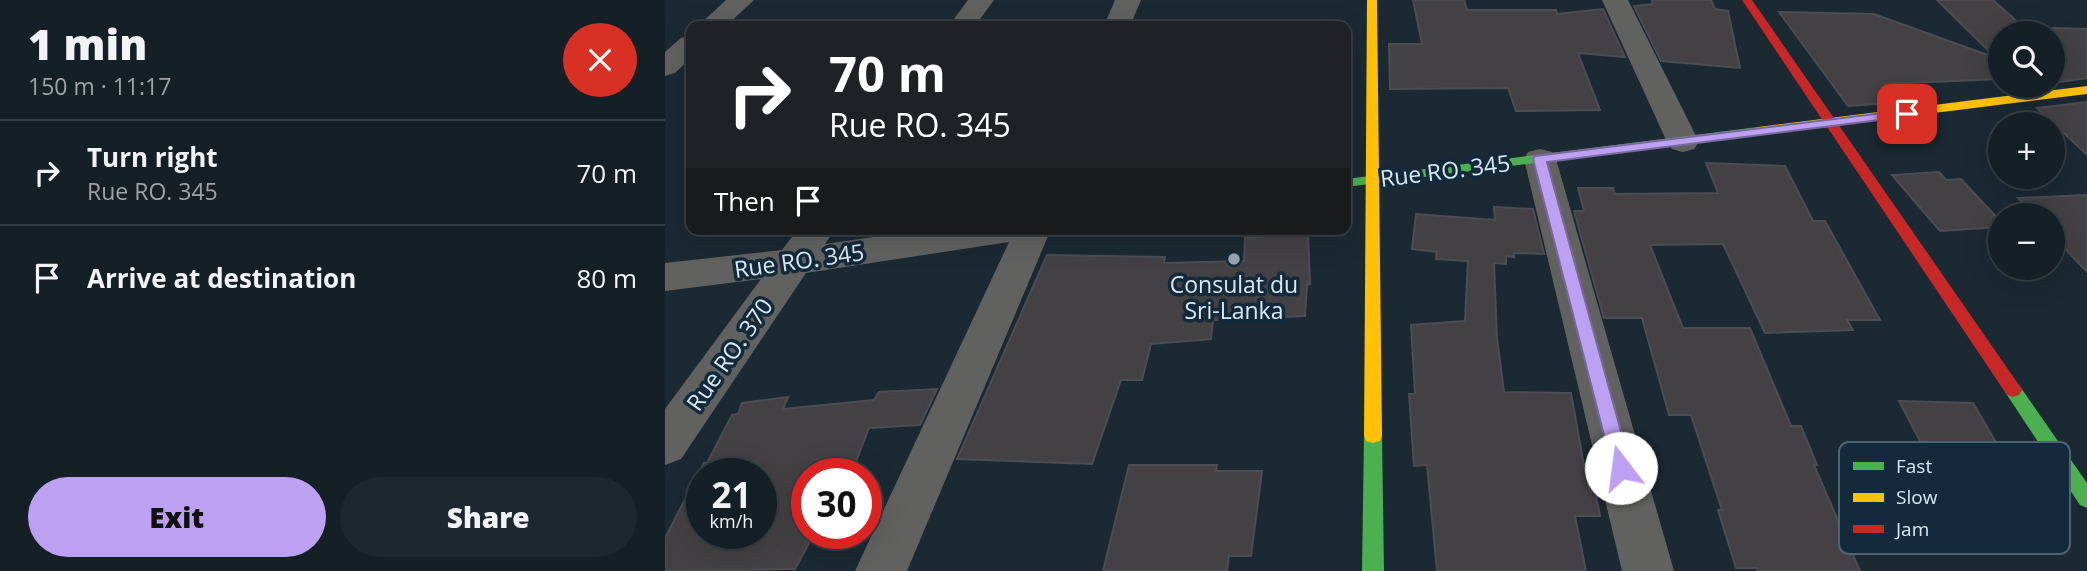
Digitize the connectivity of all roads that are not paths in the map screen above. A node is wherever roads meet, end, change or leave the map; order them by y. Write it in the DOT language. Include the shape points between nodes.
graph roads {
  1 [pos="741,0"];
  2 [pos="981,0"];
  3 [pos="1128,0"];
  4 [pos="1373,0"];
  5 [pos="1615,0"];
  6 [pos="1747,0"];
  7 [pos="717,21"];
  8 [pos="966,21"];
  9 [pos="1119,21"];
  10 [pos="686,48"];
  11 [pos="665,67"];
  12 [pos="2087,90"];
  13 [pos="1830,124"];
  14 [pos="1683,142"];
  15 [pos="1540,159"];
  16 [pos="1375,179"];
  17 [pos="1351,182"];
  18 [pos="813,235"];
  19 [pos="975,235"];
  20 [pos="1030,235"];
  21 [pos="793,262"];
  22 [pos="665,277"];
  23 [pos="2048,442"];
  24 [pos="665,445"];
  25 [pos="2070,474"];
  26 [pos="2087,499"];
  27 [pos="881,571"];
  28 [pos="1373,571"];
  29 [pos="1648,571"];
  1 -- 7 [label="street"];
  2 -- 8 [label="street"];
  3 -- 9 [label="street"];
  4 -- 16 [label="street"];
  5 -- 14 [label="street"];
  6 -- 13 [label="street"];
  10 -- 11 [label="street"];
  12 -- 13 [label="street, Rue RO. 345"];
  13 -- 14 [label="street, Rue RO. 345"];
  13 -- 23 [label="street"];
  14 -- 15 [label="street, Rue RO. 345"];
  15 -- 16 [label="street, Rue RO. 345"];
  15 -- 29 [label="street"];
  16 -- 17 [label="street, Rue RO. 345"];
  16 -- 28 [label="street"];
  18 -- 21 [label="street, Rue RO. 370"];
  19 -- 21 [label="street, Rue RO. 345"];
  20 -- 27 [label="street"];
  21 -- 22 [label="street, Rue RO. 345"];
  21 -- 24 [label="street, Rue RO. 370"];
  25 -- 26 [label="street"];
}
